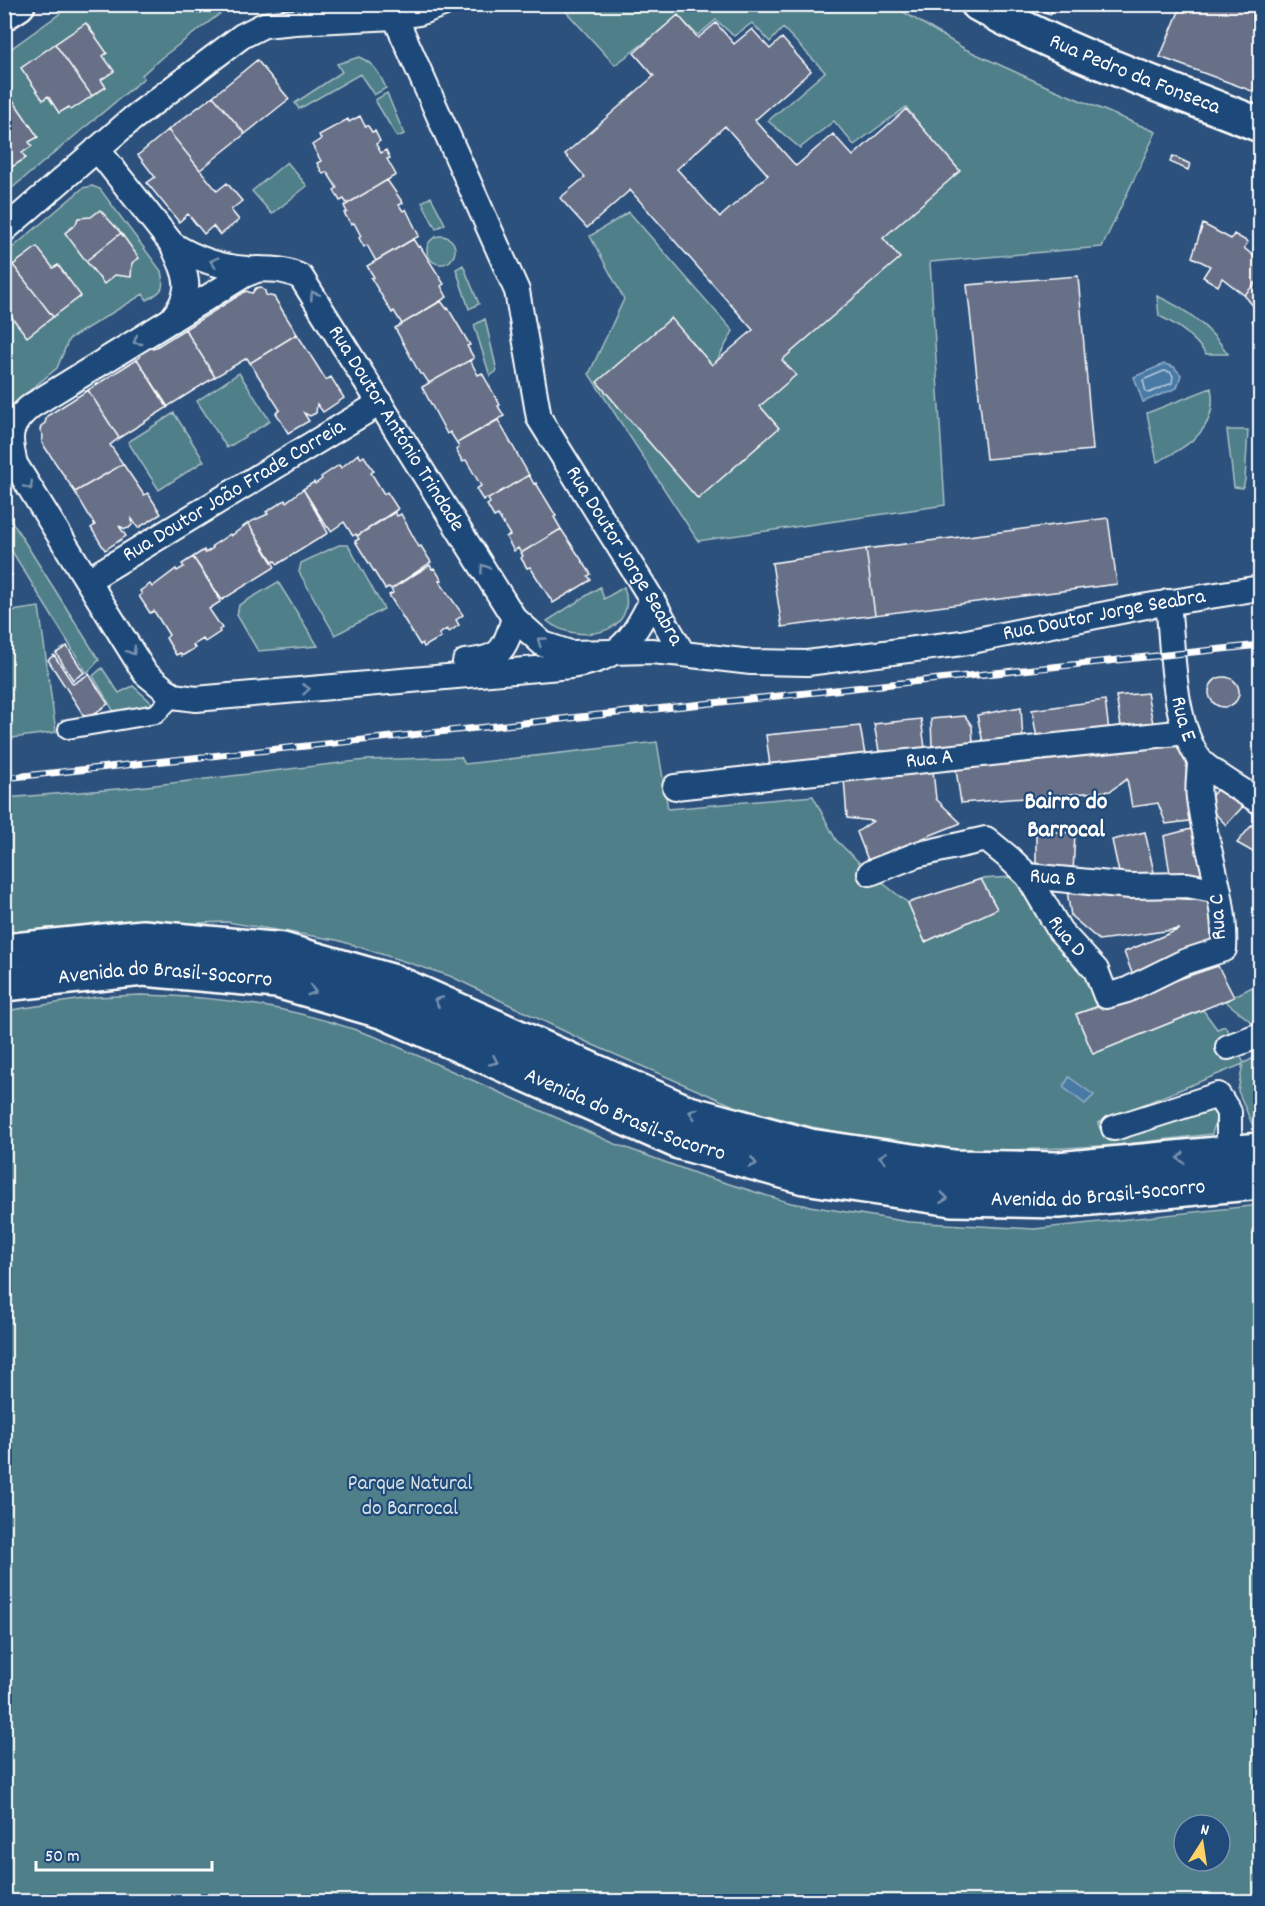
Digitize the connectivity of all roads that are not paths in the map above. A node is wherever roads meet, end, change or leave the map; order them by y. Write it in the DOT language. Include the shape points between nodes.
graph roads {
  1 [pos="18,4"];
  2 [pos="443,4"];
  3 [pos="978,4"];
  4 [pos="4,13"];
  5 [pos="1011,13"];
  6 [pos="394,17"];
  7 [pos="1260,125"];
  8 [pos="97,149"];
  9 [pos="4,230"];
  10 [pos="172,244"];
  11 [pos="259,269"];
  12 [pos="171,321"];
  13 [pos="380,403"];
  14 [pos="88,580"];
  15 [pos="1260,588"];
  16 [pos="652,600"];
  17 [pos="1168,602"];
  18 [pos="514,618"];
  19 [pos="616,653"];
  20 [pos="683,654"];
  21 [pos="395,682"];
  22 [pos="173,696"];
  23 [pos="68,729"];
  24 [pos="1186,732"];
  25 [pos="1200,761"];
  26 [pos="675,787"];
  27 [pos="1260,802"];
  28 [pos="870,873"];
  29 [pos="1028,876"];
  30 [pos="1219,891"];
  31 [pos="4,951"];
  32 [pos="4,984"];
  33 [pos="1106,996"];
  34 [pos="1260,1035"];
  35 [pos="1228,1047"];
  36 [pos="1114,1128"];
  37 [pos="1245,1152"];
  38 [pos="1260,1182"];
  1 -- 4 [label="main road"];
  2 -- 6 [label="street"];
  3 -- 5 [label="main road, Rua Pedro da Fonseca"];
  5 -- 7 [label="main road, Rua Pedro da Fonseca" via="1055,43"];
  6 -- 8 [label="street" via="264,25 242,36"];
  6 -- 16 [label="street, Rua Doutor Jorge Seabra" via="517,291 539,418"];
  8 -- 9 [label="street"];
  8 -- 10 [label="street"];
  11 -- 10 [label="street, Rua Doutor António Trindade, one-way" via="203,259"];
  10 -- 12 [label="street" via="184,272 186,296"];
  11 -- 12 [label="street"];
  13 -- 11 [label="street, Rua Doutor António Trindade, one-way" via="302,276 277,268"];
  12 -- 14 [label="street, one-way" via="31,406 18,417 10,433 15,464"];
  13 -- 14 [label="street, Rua Doutor João Frade Correia"];
  18 -- 13 [label="street, Rua Doutor António Trindade, one-way"];
  14 -- 22 [label="street, one-way" via="146,673"];
  15 -- 17 [label="street, Rua Doutor Jorge Seabra"];
  16 -- 19 [label="street" via="637,630"];
  16 -- 20 [label="street, Rua Doutor Jorge Seabra"];
  17 -- 20 [label="street, Rua Doutor Jorge Seabra" via="962,643 807,663 751,662"];
  17 -- 24 [label="street, Rua E" via="1176,688"];
  19 -- 18 [label="street, Rua Doutor António Trindade, one-way" via="556,650 543,644"];
  18 -- 21 [label="street" via="506,644 498,654 486,660 414,667"];
  19 -- 20 [label="street"];
  19 -- 21 [label="street" via="571,666"];
  22 -- 21 [label="street, one-way" via="196,699"];
  22 -- 23 [label="street" via="156,714"];
  24 -- 25 [label="street, Rua E"];
  24 -- 26 [label="street, Rua A"];
  25 -- 27 [label="street, Rua E"];
  25 -- 30 [label="street, Rua C" via="1198,795"];
  28 -- 29 [label="street, Rua B" via="916,855 986,839"];
  29 -- 30 [label="street, Rua B" via="1130,886 1187,885"];
  29 -- 33 [label="street, Rua D" via="1060,931 1096,970"];
  30 -- 33 [label="street, Rua C" via="1224,949"];
  37 -- 31 [label="main road, Avenida do Brasil-Socorro, one-way" via="1058,1169 977,1168 810,1146 689,1113 395,982 283,950 143,938"];
  32 -- 38 [label="main road, Avenida do Brasil-Socorro, one-way" via="144,969 277,981 384,1012 679,1142 804,1177 952,1199 1059,1201"];
  34 -- 35 [label="street"];
  36 -- 37 [label="street" via="1218,1095"];
}
